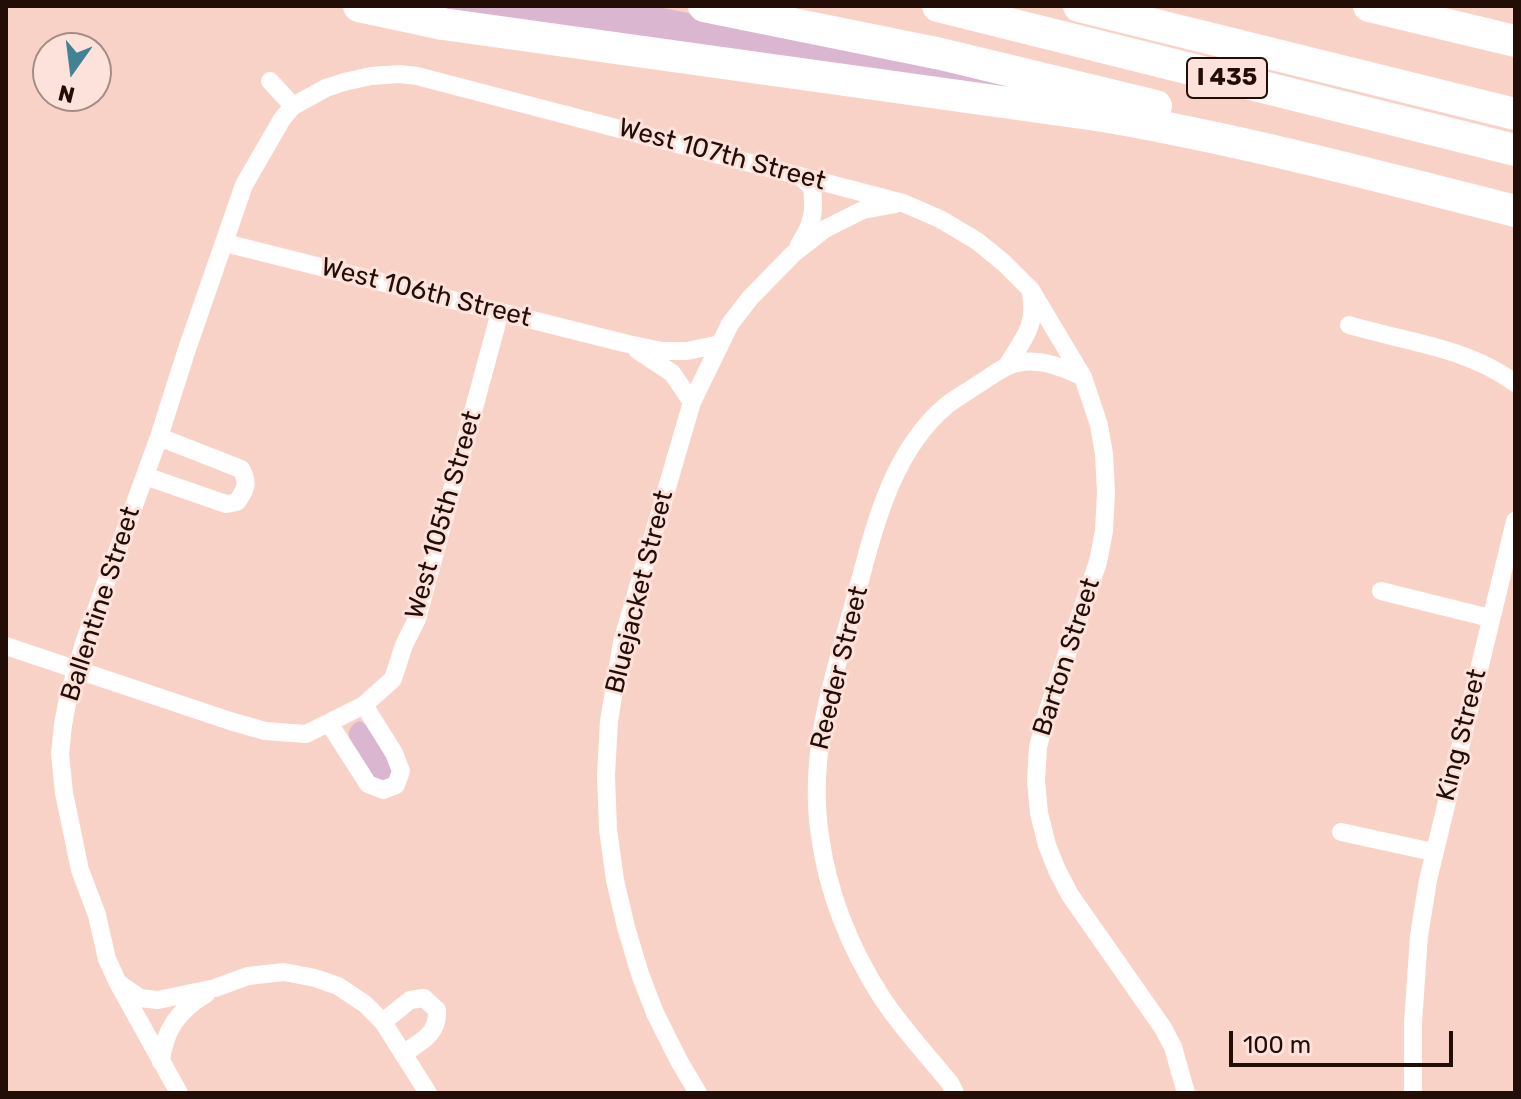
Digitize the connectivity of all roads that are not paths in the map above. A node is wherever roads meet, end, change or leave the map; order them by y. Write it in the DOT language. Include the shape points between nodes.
graph roads {
  1 [pos="359,6"];
  2 [pos="704,6"];
  3 [pos="938,6"];
  4 [pos="1079,6"];
  5 [pos="1369,6"];
  6 [pos="1515,41"];
  7 [pos="270,81"];
  8 [pos="293,106"];
  9 [pos="1515,114"];
  10 [pos="1515,150"];
  11 [pos="1356,170"];
  12 [pos="798,175"];
  13 [pos="903,203"];
  14 [pos="1515,211"];
  15 [pos="225,243"];
  16 [pos="793,254"];
  17 [pos="1031,290"];
  18 [pos="500,312"];
  19 [pos="1349,325"];
  20 [pos="628,344"];
  21 [pos="720,344"];
  22 [pos="1006,367"];
  23 [pos="1083,377"];
  24 [pos="1515,383"];
  25 [pos="692,402"];
  26 [pos="159,437"];
  27 [pos="145,476"];
  28 [pos="1515,521"];
  29 [pos="1381,591"];
  30 [pos="1490,618"];
  31 [pos="6,646"];
  32 [pos="76,669"];
  33 [pos="364,705"];
  34 [pos="329,723"];
  35 [pos="1341,832"];
  36 [pos="1433,852"];
  37 [pos="118,983"];
  38 [pos="215,988"];
  39 [pos="383,1022"];
  40 [pos="404,1053"];
  41 [pos="161,1062"];
  42 [pos="956,1090"];
  43 [pos="179,1093"];
  44 [pos="428,1093"];
  45 [pos="698,1093"];
  46 [pos="1186,1093"];
  47 [pos="1413,1093"];
  1 -- 11 [label="highway" via="548,40 1103,116"];
  2 -- 11 [label="highway" via="1065,83 1307,145"];
  3 -- 10 [label="highway, I 435"];
  4 -- 9 [label="highway, I 435"];
  5 -- 6 [label="highway"];
  7 -- 8 [label="street"];
  8 -- 12 [label="street, West 107th Street" via="344,82 417,76"];
  8 -- 15 [label="street, Ballentine Street" via="244,185"];
  11 -- 14 [label="highway"];
  12 -- 13 [label="street, West 107th Street"];
  12 -- 16 [label="street, Bluejacket Street" via="812,187 815,207"];
  13 -- 16 [label="street, Bluejacket Street" via="863,210 825,229"];
  13 -- 17 [label="street, West 107th Street" via="977,241"];
  15 -- 18 [label="street, West 106th Street"];
  15 -- 26 [label="street, Ballentine Street"];
  16 -- 21 [label="street, Bluejacket Street" via="750,298"];
  17 -- 22 [label="street, Reeder Street" via="1032,324"];
  17 -- 23 [label="street, West 107th Street"];
  18 -- 20 [label="street, West 106th Street"];
  18 -- 33 [label="street, West 105th Street" via="417,619 393,679"];
  19 -- 24 [label="street" via="1467,356"];
  20 -- 21 [label="street, West 106th Street" via="687,351"];
  20 -- 25 [label="street, West 106th Street" via="672,373"];
  21 -- 25 [label="street, Bluejacket Street"];
  22 -- 23 [label="street, Reeder Street" via="1022,362 1058,365"];
  22 -- 42 [label="street, Reeder Street" via="947,405 924,428 888,490 829,691 817,759 819,834 841,919 883,1000"];
  23 -- 46 [label="street, Barton Street" via="1104,454 1104,531 1038,747 1039,813 1070,895 1163,1028"];
  25 -- 45 [label="street, Bluejacket Street" via="622,642 606,776 615,880 626,927 655,1013"];
  26 -- 27 [label="street, Ballentine Street"];
  26 -- 27 [label="street, Ballentine Street" via="241,469 245,490 237,502 226,504"];
  27 -- 32 [label="street, Ballentine Street"];
  28 -- 30 [label="street, King Street"];
  29 -- 30 [label="street"];
  30 -- 36 [label="street, King Street"];
  31 -- 32 [label="street, West 105th Street"];
  32 -- 34 [label="street, West 105th Street" via="265,731 306,734"];
  32 -- 37 [label="street, Ballentine Street" via="60,754 64,793 80,870"];
  33 -- 34 [label="street, West 105th Street"];
  33 -- 34 [label="street" via="394,753 401,771 396,785 383,790 368,784"];
  35 -- 36 [label="street"];
  36 -- 47 [label="street, King Street" via="1419,936"];
  37 -- 38 [label="street" via="140,998 158,1000"];
  37 -- 41 [label="street, Ballentine Street"];
  38 -- 39 [label="street" via="248,976 284,972 315,978 338,986"];
  38 -- 41 [label="street" via="189,1004 172,1024"];
  39 -- 40 [label="street"];
  39 -- 40 [label="street" via="410,1000 424,998 437,1010 433,1032"];
  40 -- 44 [label="street"];
  41 -- 43 [label="street, Ballentine Street"];
}
